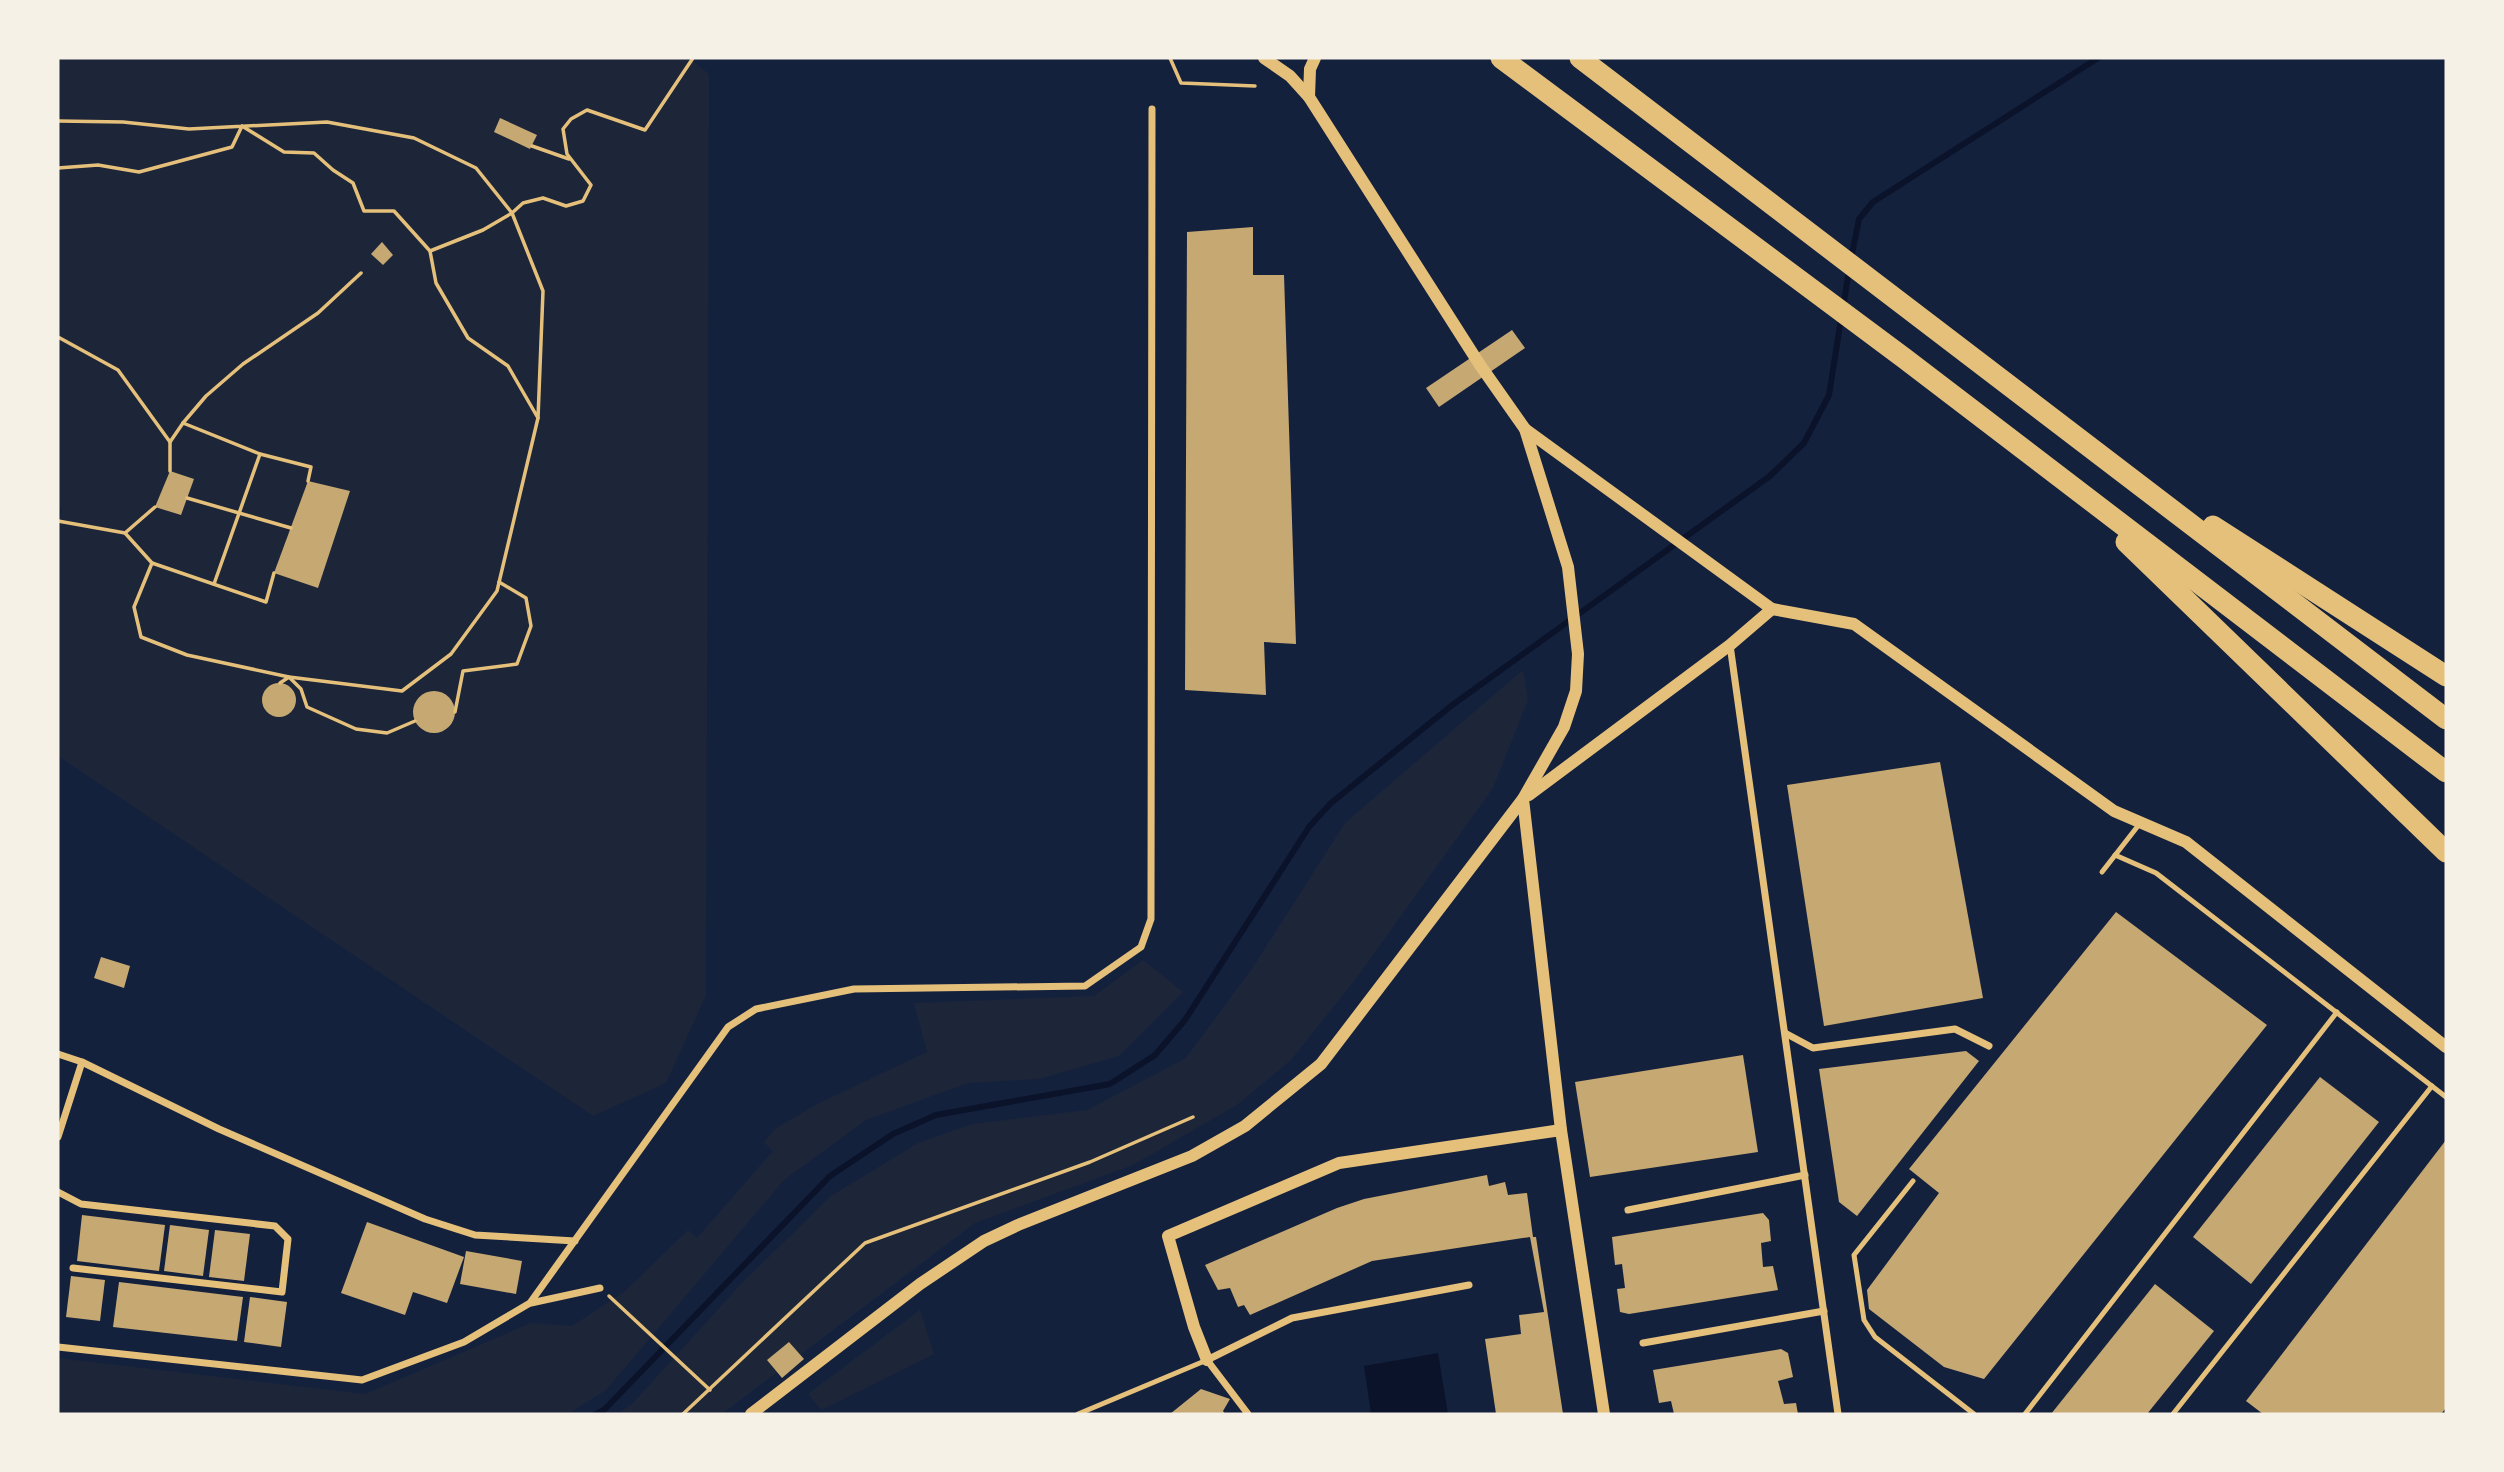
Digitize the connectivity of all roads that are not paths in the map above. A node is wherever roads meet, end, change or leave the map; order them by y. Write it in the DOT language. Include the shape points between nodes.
graph roads {
  1 [pos="1264,58"];
  2 [pos="1315,58"];
  3 [pos="1501,58"];
  4 [pos="1580,58"];
  5 [pos="1309,97"];
  6 [pos="1152,109"];
  7 [pos="1525,429"];
  8 [pos="2077,438"];
  9 [pos="2053,472"];
  10 [pos="1772,609"];
  11 [pos="1730,645"];
  12 [pos="2446,676"];
  13 [pos="2446,719"];
  14 [pos="2446,772"];
  15 [pos="1523,799"];
  16 [pos="2141,822"];
  17 [pos="2446,852"];
  18 [pos="2115,855"];
  19 [pos="2102,872"];
  20 [pos="2336,1012"];
  21 [pos="1785,1033"];
  22 [pos="1989,1046"];
  23 [pos="2446,1047"];
  24 [pos="58,1054"];
  25 [pos="82,1062"];
  26 [pos="2432,1086"];
  27 [pos="2446,1097"];
  28 [pos="1561,1130"];
  29 [pos="58,1137"];
  30 [pos="1805,1175"];
  31 [pos="1913,1181"];
  32 [pos="58,1192"];
  33 [pos="1628,1210"];
  34 [pos="575,1241"];
  35 [pos="73,1268"];
  36 [pos="1469,1285"];
  37 [pos="600,1288"];
  38 [pos="530,1303"];
  39 [pos="1824,1311"];
  40 [pos="1643,1343"];
  41 [pos="58,1347"];
  42 [pos="1207,1360"];
  43 [pos="751,1414"];
  44 [pos="1078,1414"];
  45 [pos="1248,1414"];
  46 [pos="1604,1414"];
  47 [pos="1838,1414"];
  48 [pos="1974,1414"];
  49 [pos="2025,1414"];
  50 [pos="2174,1414"];
  1 -- 5 [label="street"];
  2 -- 5 [label="street"];
  3 -- 9 [label="highway"];
  4 -- 8 [label="highway"];
  5 -- 7 [label="street"];
  6 -- 34 [label="street" via="1151,919 1141,947 1085,986 855,989 756,1009 728,1027"];
  7 -- 10 [label="street"];
  7 -- 15 [label="street" via="1568,567 1578,654 1576,691 1564,727"];
  8 -- 12 [label="highway"];
  8 -- 13 [label="highway"];
  9 -- 14 [label="highway"];
  9 -- 17 [label="highway"];
  10 -- 11 [label="street"];
  10 -- 16 [label="street" via="1854,624 2114,811"];
  11 -- 15 [label="street"];
  11 -- 21 [label="street"];
  15 -- 28 [label="street"];
  15 -- 43 [label="street" via="1321,1064 1245,1126 1192,1156 984,1241 920,1284"];
  16 -- 18 [label="lane"];
  16 -- 23 [label="street" via="2186,842"];
  18 -- 19 [label="lane"];
  18 -- 20 [label="lane" via="2156,873"];
  20 -- 26 [label="lane"];
  20 -- 49 [label="lane"];
  21 -- 22 [label="street" via="1813,1048 1955,1030"];
  21 -- 30 [label="street"];
  24 -- 25 [label="street"];
  25 -- 29 [label="street"];
  25 -- 34 [label="street" via="219,1129 425,1219 475,1235"];
  26 -- 27 [label="lane"];
  26 -- 50 [label="lane"];
  28 -- 42 [label="street" via="1339,1163 1168,1236"];
  28 -- 46 [label="street"];
  30 -- 33 [label="street"];
  30 -- 39 [label="street"];
  31 -- 48 [label="lane" via="1854,1255 1864,1320 1875,1337"];
  32 -- 35 [label="street" via="81,1204 275,1226 288,1239 282,1292"];
  34 -- 38 [label="street"];
  36 -- 42 [label="street" via="1292,1318"];
  37 -- 38 [label="street"];
  38 -- 41 [label="street" via="464,1342 362,1380"];
  39 -- 40 [label="street"];
  39 -- 47 [label="street"];
  42 -- 44 [label="lane"];
  42 -- 45 [label="street"];
}
